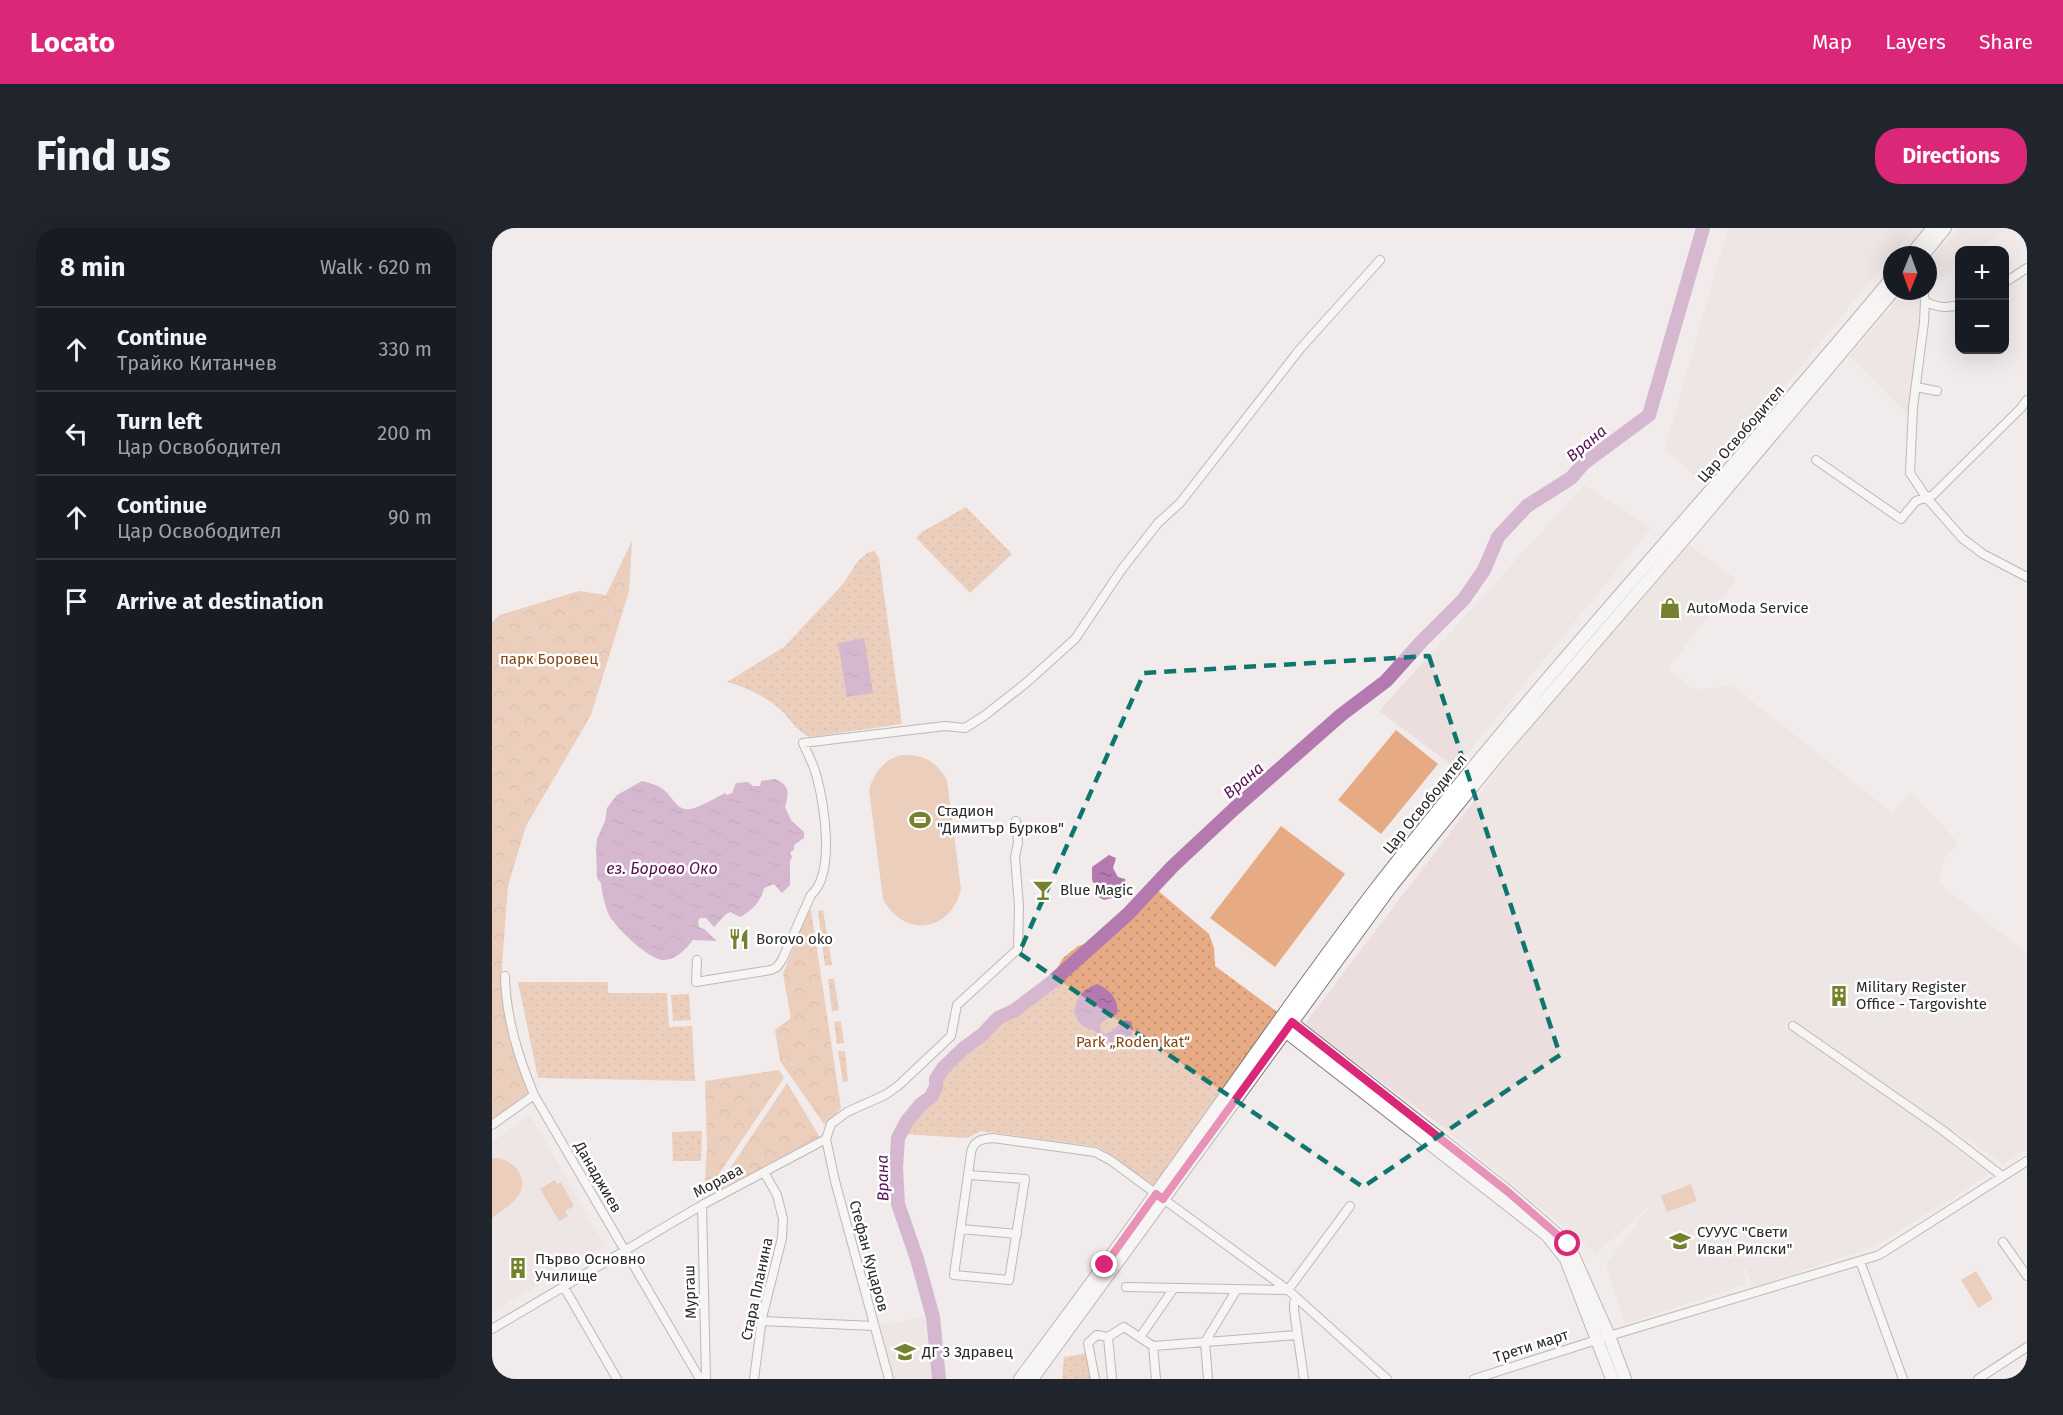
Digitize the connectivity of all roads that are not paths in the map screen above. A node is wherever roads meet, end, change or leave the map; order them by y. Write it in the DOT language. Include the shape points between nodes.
graph roads {
  1 [pos="1933,228"];
  2 [pos="1945,228"];
  3 [pos="1918,246"];
  4 [pos="1930,246"];
  5 [pos="1380,260"];
  6 [pos="2027,268"];
  7 [pos="2009,280"];
  8 [pos="1883,289"];
  9 [pos="1885,300"];
  10 [pos="1925,301"];
  11 [pos="1955,306"];
  12 [pos="1916,387"];
  13 [pos="1936,391"];
  14 [pos="2027,400"];
  15 [pos="1816,460"];
  16 [pos="1926,496"];
  17 [pos="2027,577"];
  18 [pos="1016,821"];
  19 [pos="697,960"];
  20 [pos="505,976"];
  21 [pos="1284,1024"];
  22 [pos="1793,1026"];
  23 [pos="534,1095"];
  24 [pos="492,1125"];
  25 [pos="826,1139"];
  26 [pos="2027,1161"];
  27 [pos="764,1172"];
  28 [pos="969,1175"];
  29 [pos="2002,1176"];
  30 [pos="1160,1197"];
  31 [pos="702,1205"];
  32 [pos="1350,1206"];
  33 [pos="961,1229"];
  34 [pos="1017,1234"];
  35 [pos="2003,1242"];
  36 [pos="626,1251"];
  37 [pos="1860,1261"];
  38 [pos="2027,1276"];
  39 [pos="564,1287"];
  40 [pos="1126,1287"];
  41 [pos="1174,1288"];
  42 [pos="1237,1288"];
  43 [pos="1288,1290"];
  44 [pos="1297,1299"];
  45 [pos="762,1321"];
  46 [pos="874,1326"];
  47 [pos="492,1329"];
  48 [pos="1297,1335"];
  49 [pos="1108,1337"];
  50 [pos="1140,1337"];
  51 [pos="1603,1338"];
  52 [pos="1205,1342"];
  53 [pos="1153,1346"];
  54 [pos="2027,1347"];
  55 [pos="617,1379"];
  56 [pos="700,1379"];
  57 [pos="706,1379"];
  58 [pos="754,1379"];
  59 [pos="889,1379"];
  60 [pos="1020,1379"];
  61 [pos="1032,1379"];
  62 [pos="1095,1379"];
  63 [pos="1112,1379"];
  64 [pos="1156,1379"];
  65 [pos="1208,1379"];
  66 [pos="1304,1379"];
  67 [pos="1387,1379"];
  68 [pos="1474,1379"];
  69 [pos="1612,1379"];
  70 [pos="1625,1379"];
  71 [pos="1903,1379"];
  72 [pos="1978,1379"];
  1 -- 3 [label="street"];
  2 -- 4 [label="street"];
  5 -- 19 [label="street" via="1300,349 1180,503 1158,523 1075,639 1019,688 965,728 945,726 803,743 815,772 826,830 826,858 818,889 777,967 696,982"];
  6 -- 7 [label="street"];
  8 -- 21 [label="street, Цар Освободител" via="1514,719 1383,880"];
  9 -- 21 [label="street, Цар Освободител" via="1499,754"];
  10 -- 11 [label="street" via="1934,306"];
  10 -- 12 [label="street"];
  12 -- 13 [label="street"];
  12 -- 16 [label="street" via="1909,468"];
  14 -- 16 [label="street" via="1933,495"];
  15 -- 16 [label="street" via="1897,518 1905,516 1916,501"];
  16 -- 17 [label="street" via="1969,544"];
  18 -- 25 [label="street" via="1018,949 957,1005 951,1036 898,1086 831,1124"];
  20 -- 23 [label="street, Данаджиев" via="518,1056"];
  21 -- 30 [label="street, Цар Освободител"];
  21 -- 51 [label="street" via="1554,1229 1577,1260"];
  22 -- 29 [label="street"];
  23 -- 24 [label="street"];
  23 -- 36 [label="street, Данаджиев"];
  25 -- 27 [label="street, Морава"];
  25 -- 46 [label="street, Стефан Куцаров"];
  26 -- 29 [label="street, Трети март"];
  27 -- 31 [label="street, Морава"];
  27 -- 45 [label="street, Стара Планина" via="777,1195 783,1219"];
  28 -- 30 [label="street" via="972,1146 993,1138 1095,1152"];
  28 -- 33 [label="street"];
  28 -- 34 [label="street" via="1025,1179"];
  29 -- 37 [label="street, Трети март" via="1892,1248"];
  30 -- 43 [label="street"];
  30 -- 60 [label="street, Цар Освободител"];
  30 -- 61 [label="street, Цар Освободител"];
  31 -- 36 [label="street, Морава"];
  31 -- 57 [label="street, Мургаш"];
  32 -- 43 [label="street"];
  33 -- 34 [label="street"];
  33 -- 34 [label="street" via="954,1275 1009,1280"];
  35 -- 38 [label="street"];
  36 -- 39 [label="street, Морава"];
  36 -- 56 [label="street, Данаджиев"];
  37 -- 51 [label="street, Трети март"];
  37 -- 71 [label="street"];
  39 -- 47 [label="street, Морава"];
  39 -- 55 [label="street"];
  40 -- 41 [label="street"];
  41 -- 42 [label="street"];
  41 -- 50 [label="street"];
  42 -- 43 [label="street"];
  42 -- 52 [label="street"];
  43 -- 44 [label="street"];
  44 -- 48 [label="street"];
  44 -- 67 [label="street"];
  45 -- 46 [label="street"];
  45 -- 58 [label="street, Стара Планина"];
  46 -- 59 [label="street, Стефан Куцаров"];
  48 -- 52 [label="street"];
  48 -- 66 [label="street"];
  49 -- 50 [label="street" via="1124,1327"];
  49 -- 62 [label="street" via="1097,1335 1089,1343"];
  49 -- 63 [label="street"];
  50 -- 53 [label="street"];
  51 -- 68 [label="street, Трети март"];
  51 -- 69 [label="street"];
  51 -- 70 [label="street"];
  52 -- 53 [label="street"];
  52 -- 65 [label="street"];
  53 -- 64 [label="street"];
  54 -- 72 [label="street"];
}
